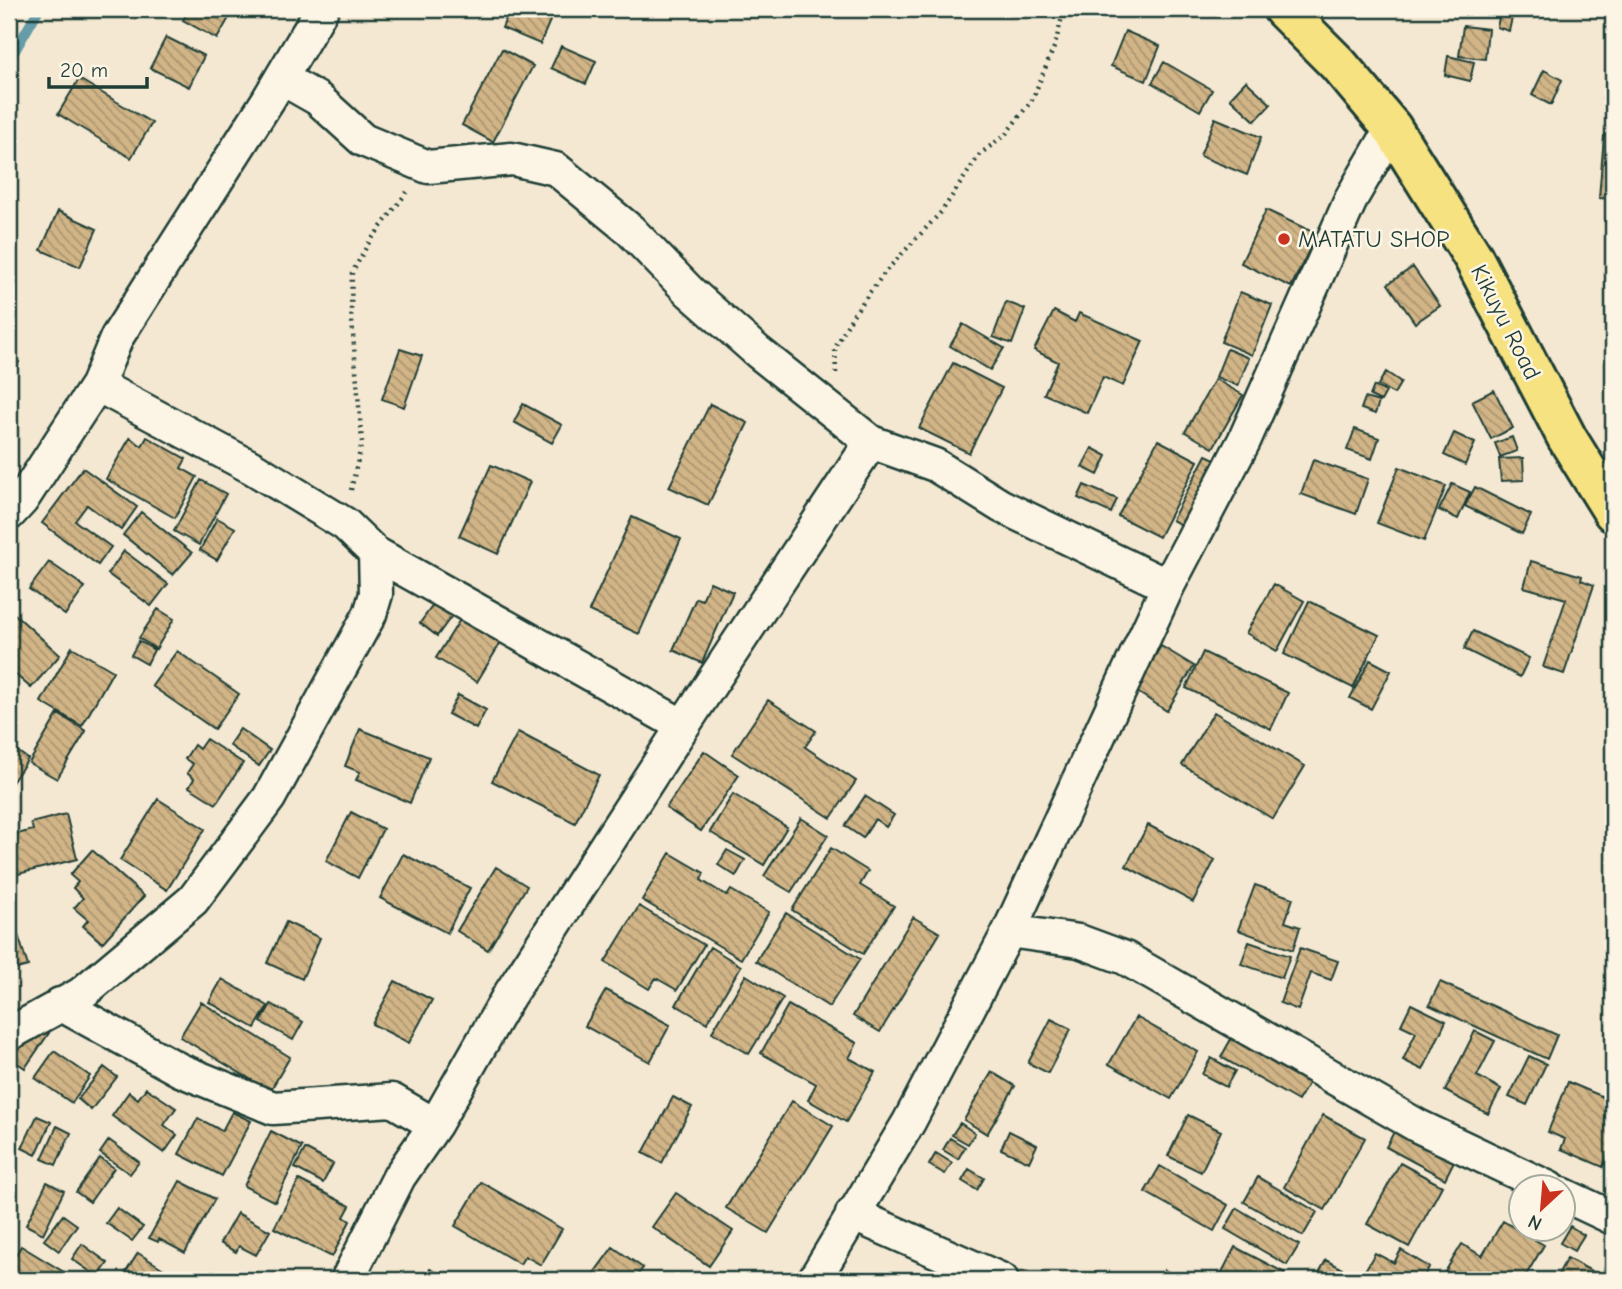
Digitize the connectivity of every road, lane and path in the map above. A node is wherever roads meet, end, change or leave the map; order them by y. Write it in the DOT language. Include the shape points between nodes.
graph roads {
  1 [pos="322,9"];
  2 [pos="1063,9"];
  3 [pos="1283,9"];
  4 [pos="281,78"];
  5 [pos="1392,128"];
  6 [pos="428,167"];
  7 [pos="97,384"];
  8 [pos="836,413"];
  9 [pos="871,442"];
  10 [pos="1613,512"];
  11 [pos="9,514"];
  12 [pos="345,524"];
  13 [pos="375,553"];
  14 [pos="1168,586"];
  15 [pos="683,726"];
  16 [pos="1009,930"];
  17 [pos="60,1004"];
  18 [pos="9,1034"];
  19 [pos="435,1125"];
  20 [pos="1519,1174"];
  21 [pos="1576,1200"];
  22 [pos="852,1213"];
  23 [pos="1613,1218"];
  24 [pos="347,1280"];
  25 [pos="814,1280"];
  26 [pos="1002,1280"];
  1 -- 4 [label="street"];
  2 -- 8 [label="path" via="1055,45 1032,100 1005,135 980,154 942,211 886,271 853,315 835,348"];
  3 -- 5 [label="main road, Kikuyu Road"];
  4 -- 6 [label="street" via="318,99 363,140"];
  4 -- 7 [label="street" via="117,337"];
  5 -- 10 [label="main road, Kikuyu Road" via="1473,257 1567,438"];
  5 -- 14 [label="street" via="1352,197 1244,441"];
  6 -- 8 [label="street" via="512,159 556,169 630,230 758,352"];
  6 -- 12 [label="path" via="390,213 352,273 362,442"];
  7 -- 11 [label="street"];
  7 -- 12 [label="street" via="253,468"];
  8 -- 9 [label="street"];
  9 -- 14 [label="street" via="934,465 1001,506"];
  9 -- 15 [label="street"];
  12 -- 13 [label="street"];
  13 -- 15 [label="street"];
  13 -- 17 [label="street" via="376,594 370,614 269,798 193,900 81,994"];
  14 -- 16 [label="street"];
  15 -- 19 [label="street" via="522,976"];
  16 -- 20 [label="street" via="1079,941 1125,958 1418,1126"];
  16 -- 22 [label="street" via="909,1122"];
  17 -- 18 [label="street"];
  17 -- 19 [label="street" via="180,1070 273,1108 392,1100"];
  19 -- 24 [label="street" via="399,1177"];
  21 -- 23 [label="street"];
  22 -- 25 [label="street"];
  22 -- 26 [label="street"];
}
